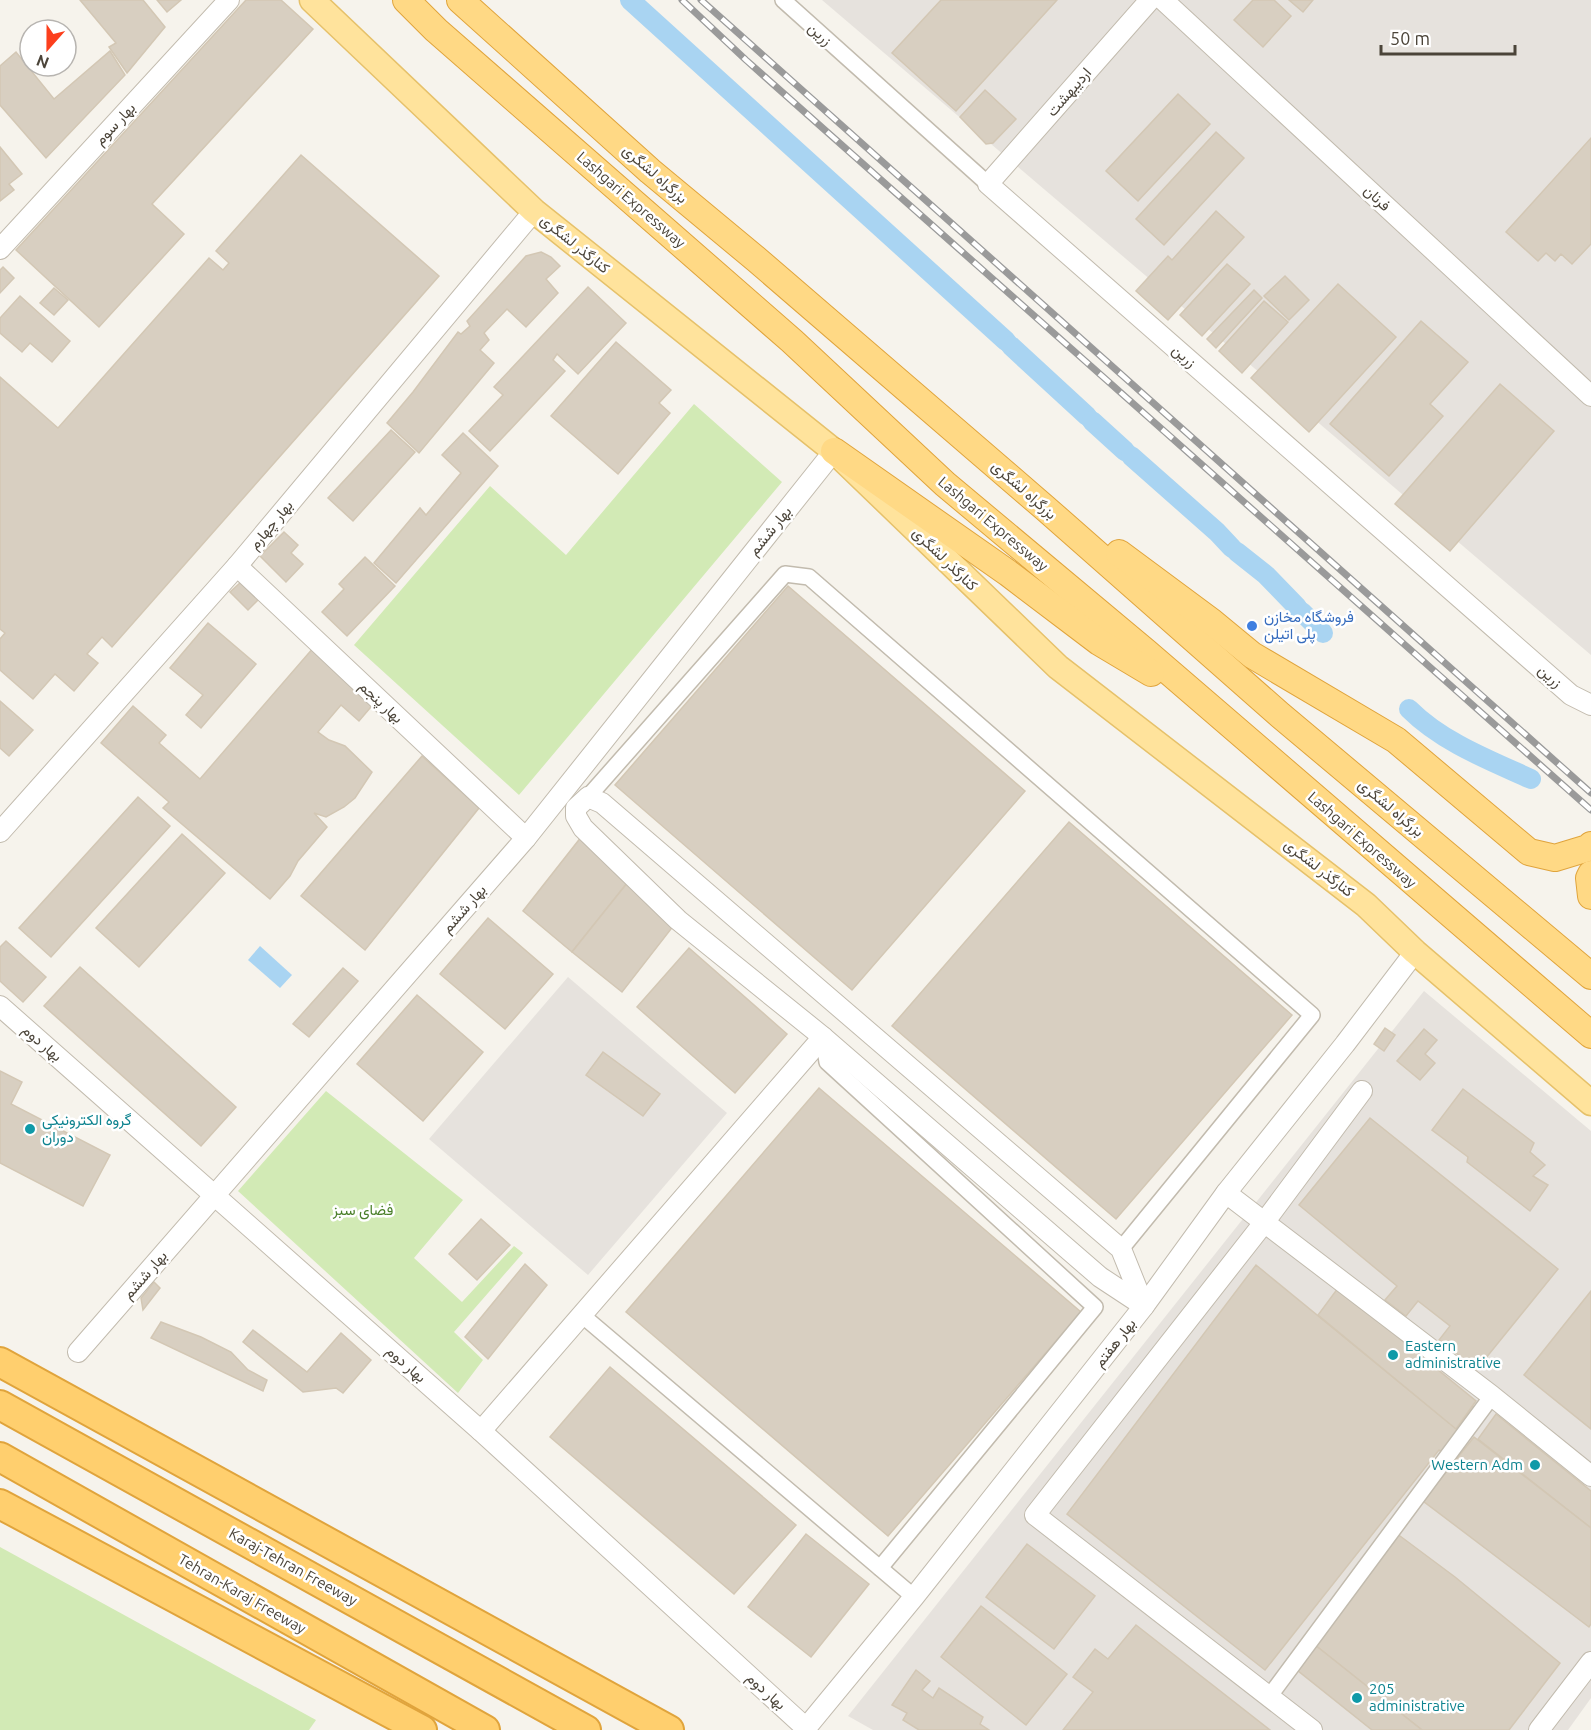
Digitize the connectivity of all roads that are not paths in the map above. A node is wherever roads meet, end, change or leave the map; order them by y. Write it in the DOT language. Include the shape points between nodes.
graph roads {
  1 [pos="229,0"];
  2 [pos="312,0"];
  3 [pos="406,0"];
  4 [pos="460,0"];
  5 [pos="783,0"];
  6 [pos="1150,0"];
  7 [pos="1163,0"];
  8 [pos="988,184"];
  9 [pos="534,212"];
  10 [pos="0,249"];
  11 [pos="1591,396"];
  12 [pos="834,452"];
  13 [pos="1045,508"];
  14 [pos="237,566"];
  15 [pos="1591,705"];
  16 [pos="1225,722"];
  17 [pos="588,797"];
  18 [pos="0,832"];
  19 [pos="526,838"];
  20 [pos="1591,845"];
  21 [pos="1591,874"];
  22 [pos="1591,896"];
  23 [pos="1416,952"];
  24 [pos="1591,976"];
  25 [pos="0,1006"];
  26 [pos="1591,1035"];
  27 [pos="823,1037"];
  28 [pos="1362,1091"];
  29 [pos="1591,1103"];
  30 [pos="1226,1193"];
  31 [pos="215,1196"];
  32 [pos="1263,1224"];
  33 [pos="1121,1249"];
  34 [pos="1144,1306"];
  35 [pos="583,1316"];
  36 [pos="78,1352"];
  37 [pos="0,1362"];
  38 [pos="1492,1396"];
  39 [pos="0,1405"];
  40 [pos="481,1431"];
  41 [pos="0,1457"];
  42 [pos="1591,1476"];
  43 [pos="0,1504"];
  44 [pos="880,1568"];
  45 [pos="914,1597"];
  46 [pos="1591,1662"];
  47 [pos="1269,1697"];
  48 [pos="806,1728"];
  49 [pos="422,1730"];
  50 [pos="485,1730"];
  51 [pos="586,1730"];
  52 [pos="669,1730"];
  53 [pos="1312,1730"];
  54 [pos="1539,1730"];
  1 -- 10 [label="street, بهار سوم"];
  2 -- 9 [label="main road, کنارگذر لشگری"];
  3 -- 16 [label="highway, Lashgari Expressway" via="792,341 945,484"];
  4 -- 13 [label="highway, بزرگراه لشگری" via="650,171"];
  5 -- 8 [label="street, زرین"];
  6 -- 8 [label="street, اردیبهشت"];
  7 -- 11 [label="street, فرنان"];
  8 -- 15 [label="street, زرین" via="1571,695"];
  9 -- 12 [label="main road, کنارگذر لشگری"];
  9 -- 14 [label="street, بهار چهارم"];
  12 -- 16 [label="highway" via="1100,642"];
  12 -- 19 [label="street, بهار ششم"];
  12 -- 23 [label="main road, کنارگذر لشگری" via="1058,667 1366,905"];
  13 -- 20 [label="highway" via="1109,545 1252,655 1396,740 1529,852 1555,858"];
  13 -- 24 [label="highway, بزرگراه لشگری" via="1280,715"];
  14 -- 18 [label="street, بهار چهارم"];
  14 -- 19 [label="street, بهار پنجم"];
  16 -- 26 [label="highway, Lashgari Expressway"];
  17 -- 27 [label="street" via="576,808 583,828 678,920"];
  17 -- 33 [label="street" via="602,803"];
  17 -- 33 [label="street" via="785,574 809,577 1312,1015"];
  19 -- 31 [label="street, بهار ششم"];
  21 -- 22 [label="highway"];
  23 -- 29 [label="main road, کنارگذر لشگری"];
  23 -- 30 [label="street, بهار هفتم"];
  25 -- 31 [label="street, بهار دوم"];
  27 -- 34 [label="street" via="1100,1277"];
  27 -- 35 [label="street"];
  27 -- 44 [label="street" via="827,1062 1095,1307"];
  28 -- 32 [label="street"];
  30 -- 32 [label="street"];
  30 -- 34 [label="street, بهار هفتم"];
  31 -- 36 [label="street, بهار ششم"];
  31 -- 40 [label="street, بهار دوم"];
  32 -- 38 [label="street"];
  32 -- 47 [label="street" via="1035,1515"];
  33 -- 34 [label="street"];
  34 -- 45 [label="street, بهار هفتم"];
  35 -- 40 [label="street"];
  35 -- 44 [label="street"];
  37 -- 52 [label="highway"];
  38 -- 42 [label="street"];
  38 -- 47 [label="street"];
  39 -- 51 [label="highway, Karaj-Tehran Freeway"];
  40 -- 48 [label="street, بهار دوم"];
  41 -- 50 [label="highway, Tehran-Karaj Freeway"];
  43 -- 49 [label="highway"];
  44 -- 45 [label="street"];
  45 -- 48 [label="street, بهار هفتم"];
  46 -- 54 [label="street"];
  47 -- 53 [label="street"];
}
